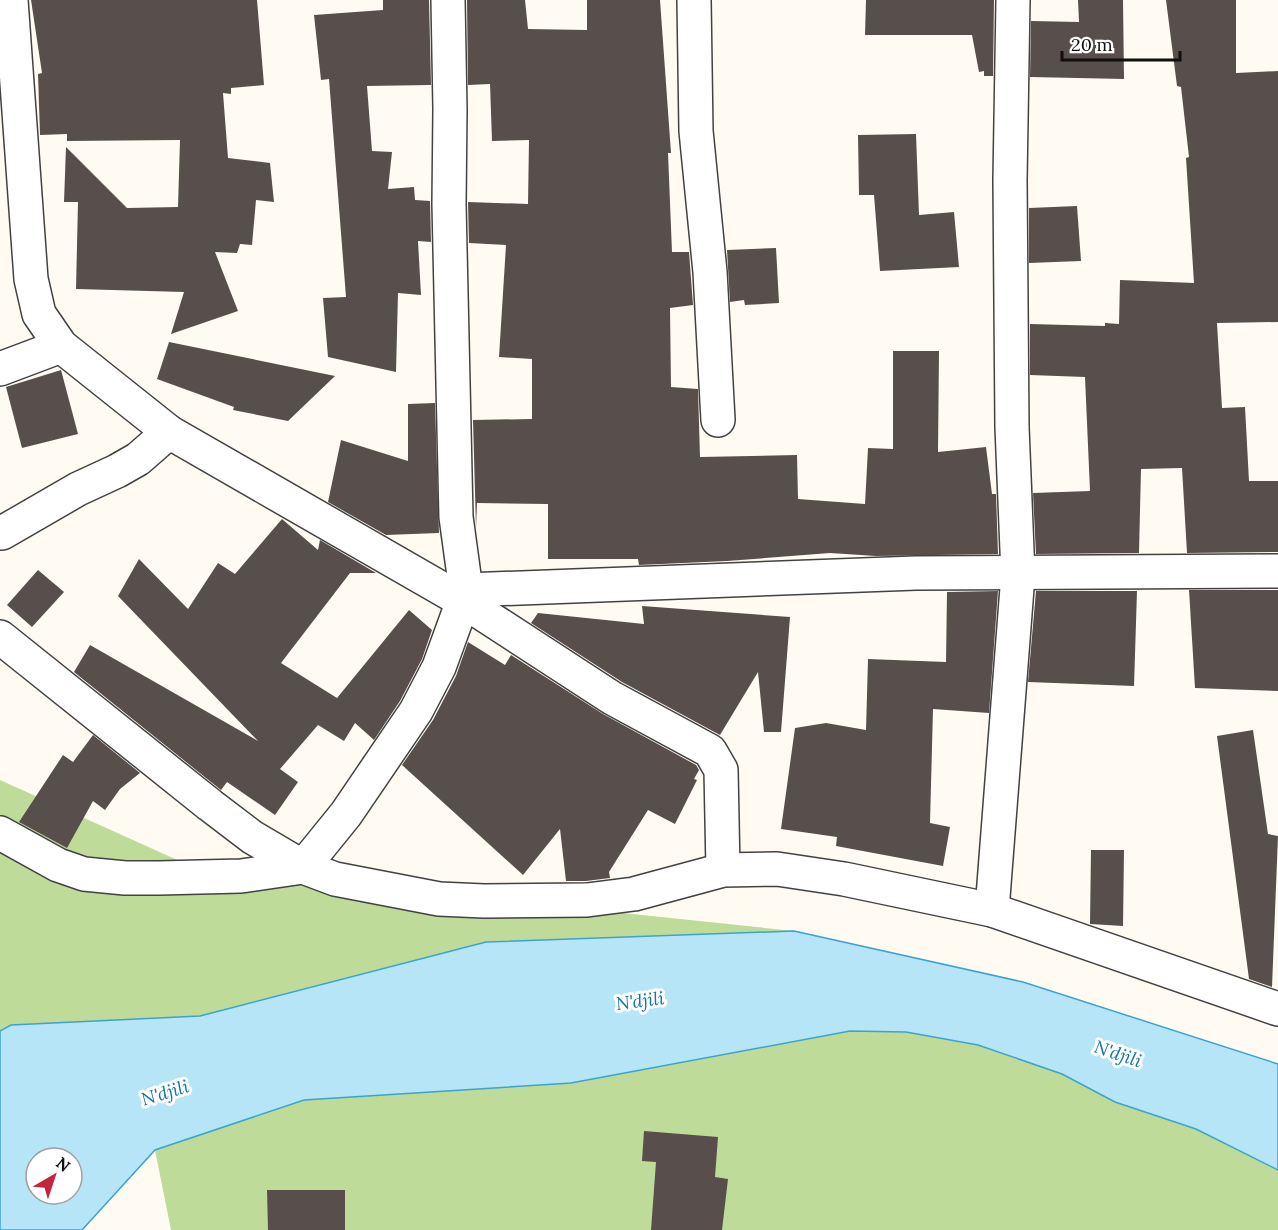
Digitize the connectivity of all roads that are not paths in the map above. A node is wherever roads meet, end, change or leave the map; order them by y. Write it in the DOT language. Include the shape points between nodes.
graph roads {
  1 [pos="11,0"];
  2 [pos="448,0"];
  3 [pos="694,0"];
  4 [pos="1013,0"];
  5 [pos="61,346"];
  6 [pos="0,369"];
  7 [pos="717,420"];
  8 [pos="169,432"];
  9 [pos="1,534"];
  10 [pos="1278,571"];
  11 [pos="1018,574"];
  12 [pos="465,595"];
  13 [pos="0,637"];
  14 [pos="0,833"];
  15 [pos="303,867"];
  16 [pos="723,870"];
  17 [pos="992,910"];
  18 [pos="1278,1009"];
  1 -- 5 [label="street" via="31,279 39,314"];
  2 -- 12 [label="street" via="456,517"];
  3 -- 7 [label="street" via="696,131 710,272"];
  4 -- 11 [label="street" via="1012,427"];
  5 -- 6 [label="street"];
  5 -- 8 [label="street"];
  8 -- 9 [label="street" via="138,459"];
  8 -- 12 [label="street"];
  10 -- 11 [label="street"];
  11 -- 12 [label="street" via="916,573"];
  11 -- 17 [label="street"];
  12 -- 15 [label="street" via="439,667 416,711 346,814"];
  12 -- 16 [label="street" via="612,698 710,751 721,770"];
  13 -- 15 [label="street" via="252,837"];
  14 -- 15 [label="street" via="58,865 94,875 241,876"];
  15 -- 16 [label="street" via="335,879 429,897 484,901 587,900 634,894"];
  16 -- 17 [label="street" via="777,869 946,898"];
  17 -- 18 [label="street"];
}
